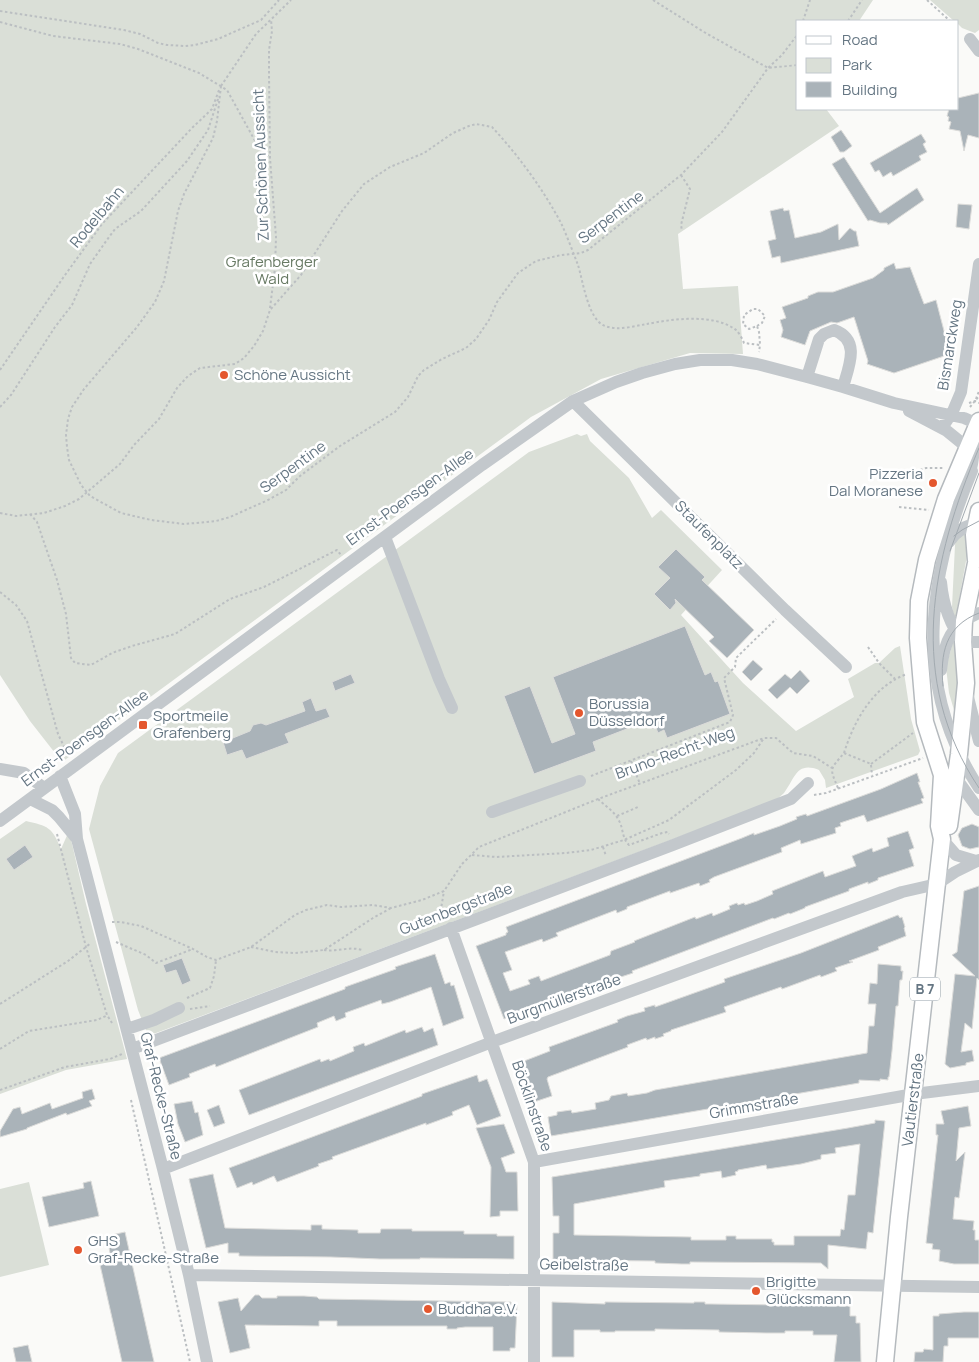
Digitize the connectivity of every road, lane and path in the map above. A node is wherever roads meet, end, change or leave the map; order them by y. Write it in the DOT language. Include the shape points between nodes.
graph roads {
  1 [pos="279,0"];
  2 [pos="291,0"];
  3 [pos="653,0"];
  4 [pos="810,0"];
  5 [pos="862,0"];
  6 [pos="927,0"];
  7 [pos="0,12"];
  8 [pos="271,19"];
  9 [pos="803,20"];
  10 [pos="849,20"];
  11 [pos="949,20"];
  12 [pos="0,22"];
  13 [pos="796,37"];
  14 [pos="970,39"];
  15 [pos="979,51"];
  16 [pos="796,65"];
  17 [pos="768,68"];
  18 [pos="221,86"];
  19 [pos="270,158"];
  20 [pos="682,175"];
  21 [pos="682,231"];
  22 [pos="573,254"];
  23 [pos="979,264"];
  24 [pos="270,310"];
  25 [pos="757,326"];
  26 [pos="760,345"];
  27 [pos="757,364"];
  28 [pos="0,370"];
  29 [pos="807,377"];
  30 [pos="843,387"];
  31 [pos="979,391"];
  32 [pos="979,396"];
  33 [pos="573,402"];
  34 [pos="894,403"];
  35 [pos="0,407"];
  36 [pos="950,416"];
  37 [pos="977,426"];
  38 [pos="942,428"];
  39 [pos="970,450"];
  40 [pos="945,468"];
  41 [pos="906,475"];
  42 [pos="974,475"];
  43 [pos="86,492"];
  44 [pos="899,507"];
  45 [pos="934,511"];
  46 [pos="0,513"];
  47 [pos="30,514"];
  48 [pos="978,519"];
  49 [pos="955,534"];
  50 [pos="385,537"];
  51 [pos="944,550"];
  52 [pos="977,554"];
  53 [pos="348,563"];
  54 [pos="941,564"];
  55 [pos="942,590"];
  56 [pos="0,592"];
  57 [pos="785,610"];
  58 [pos="971,626"];
  59 [pos="868,647"];
  60 [pos="846,667"];
  61 [pos="941,670"];
  62 [pos="909,673"];
  63 [pos="895,679"];
  64 [pos="966,683"];
  65 [pos="452,708"];
  66 [pos="915,732"];
  67 [pos="764,738"];
  68 [pos="979,741"];
  69 [pos="960,749"];
  70 [pos="844,753"];
  71 [pos="930,756"];
  72 [pos="631,761"];
  73 [pos="871,764"];
  74 [pos="75,766"];
  75 [pos="832,768"];
  76 [pos="0,769"];
  77 [pos="872,775"];
  78 [pos="60,776"];
  79 [pos="949,776"];
  80 [pos="979,777"];
  81 [pos="580,781"];
  82 [pos="808,783"];
  83 [pos="640,784"];
  84 [pos="44,788"];
  85 [pos="838,788"];
  86 [pos="979,788"];
  87 [pos="30,799"];
  88 [pos="598,799"];
  89 [pos="790,799"];
  90 [pos="638,808"];
  91 [pos="52,810"];
  92 [pos="979,810"];
  93 [pos="492,812"];
  94 [pos="617,816"];
  95 [pos="0,821"];
  96 [pos="77,839"];
  97 [pos="942,839"];
  98 [pos="624,840"];
  99 [pos="673,845"];
  100 [pos="603,847"];
  101 [pos="470,854"];
  102 [pos="607,858"];
  103 [pos="978,861"];
  104 [pos="937,884"];
  105 [pos="444,891"];
  106 [pos="391,908"];
  107 [pos="97,922"];
  108 [pos="451,928"];
  109 [pos="435,935"];
  110 [pos="101,937"];
  111 [pos="86,947"];
  112 [pos="251,948"];
  113 [pos="193,949"];
  114 [pos="324,950"];
  115 [pos="364,950"];
  116 [pos="216,960"];
  117 [pos="0,1004"];
  118 [pos="179,1008"];
  119 [pos="122,1012"];
  120 [pos="107,1015"];
  121 [pos="120,1028"];
  122 [pos="492,1042"];
  123 [pos="0,1049"];
  124 [pos="124,1051"];
  125 [pos="123,1060"];
  126 [pos="979,1086"];
  127 [pos="0,1090"];
  128 [pos="914,1094"];
  129 [pos="131,1098"];
  130 [pos="534,1162"];
  131 [pos="163,1169"];
  132 [pos="188,1275"];
  133 [pos="534,1280"];
  134 [pos="893,1285"];
  135 [pos="979,1286"];
  136 [pos="190,1362"];
  137 [pos="207,1362"];
  138 [pos="534,1362"];
  139 [pos="885,1362"];
  1 -- 7 [label="path" via="261,20 218,39 185,46 158,43 124,30"];
  2 -- 8 [label="path"];
  3 -- 17 [label="path"];
  4 -- 9 [label="path"];
  5 -- 10 [label="path"];
  6 -- 11 [label="path"];
  8 -- 18 [label="path" via="256,34"];
  8 -- 19 [label="path, Zur Schönen Aussicht"];
  12 -- 18 [label="path" via="54,36 138,49 199,73"];
  13 -- 17 [label="path, Serpentine"];
  14 -- 15 [label="street"];
  16 -- 17 [label="path"];
  17 -- 20 [label="path, Serpentine" via="722,132"];
  18 -- 19 [label="path" via="231,97 254,139"];
  18 -- 28 [label="path, Rodelbahn" via="212,108 102,224"];
  18 -- 35 [label="path" via="208,130 187,161 141,211 115,229 90,264 72,306"];
  18 -- 43 [label="path" via="213,138 178,211 164,281 137,327 84,389 70,413 66,435 69,460"];
  19 -- 24 [label="path, Zur Schönen Aussicht" via="276,237"];
  20 -- 21 [label="path" via="690,189"];
  20 -- 22 [label="path, Serpentine" via="588,250"];
  22 -- 24 [label="path" via="562,224 517,157 492,127 476,124 453,133 424,153 390,167 364,184 342,211 301,275"];
  22 -- 26 [label="path" via="593,313 598,322 606,326 625,328 698,318 726,324 737,331 744,343"];
  22 -- 43 [label="path, Serpentine" via="536,261 518,273 476,339 466,348 424,370 395,412 340,446 286,490 268,500 216,521 184,524 121,513"];
  23 -- 36 [label="street, Bismarckweg" via="961,392"];
  24 -- 43 [label="path" via="263,331 244,358 235,364 200,368 188,376 159,419 120,464"];
  25 -- 25 [label="path" via="749,329 743,324 744,315 752,309 758,309 765,316 762,324"];
  25 -- 26 [label="path"];
  26 -- 27 [label="path"];
  27 -- 29 [label="street, Ernst-Poensgen-Allee"];
  27 -- 33 [label="street, Ernst-Poensgen-Allee" via="732,360 675,364 616,382"];
  29 -- 30 [label="street, Ernst-Poensgen-Allee"];
  29 -- 30 [label="street" via="819,339 834,330 849,340 851,353"];
  30 -- 34 [label="street, Ernst-Poensgen-Allee"];
  31 -- 32 [label="path" via="975,402"];
  33 -- 50 [label="street, Ernst-Poensgen-Allee"];
  33 -- 57 [label="street, Staufenplatz"];
  34 -- 36 [label="street, Ernst-Poensgen-Allee"];
  34 -- 38 [label="street, Ernst-Poensgen-Allee"];
  36 -- 37 [label="street, Ernst-Poensgen-Allee" via="964,418"];
  36 -- 38 [label="street, Bismarckweg"];
  37 -- 39 [label="main road"];
  38 -- 39 [label="street, Ernst-Poensgen-Allee"];
  39 -- 42 [label="street"];
  39 -- 79 [label="main road" via="944,507 928,560 922,585 918,638 923,690"];
  40 -- 41 [label="path" via="926,468"];
  42 -- 49 [label="street"];
  42 -- 51 [label="street"];
  43 -- 47 [label="path" via="65,506"];
  44 -- 45 [label="path"];
  46 -- 47 [label="path"];
  47 -- 53 [label="path" via="37,522 57,580 72,658 75,663 83,665 137,644 175,634 230,599 264,587 337,550"];
  48 -- 49 [label="street"];
  48 -- 52 [label="main road" via="974,535"];
  49 -- 51 [label="street"];
  49 -- 55 [label="street"];
  50 -- 53 [label="street, Ernst-Poensgen-Allee"];
  50 -- 65 [label="street"];
  51 -- 54 [label="street"];
  52 -- 58 [label="main road, B 7" via="968,595"];
  53 -- 74 [label="street, Ernst-Poensgen-Allee"];
  54 -- 55 [label="street"];
  54 -- 69 [label="street" via="934,607 933,660 943,713"];
  55 -- 58 [label="street" via="947,611"];
  55 -- 61 [label="street" via="939,625"];
  56 -- 74 [label="path" via="16,605 26,621 58,734"];
  57 -- 60 [label="street, Staufenplatz"];
  57 -- 72 [label="path" via="736,658 735,667 724,678 733,715 730,722"];
  58 -- 61 [label="street" via="946,643"];
  58 -- 64 [label="main road, B 7"];
  59 -- 63 [label="path"];
  61 -- 69 [label="street" via="946,704"];
  62 -- 63 [label="path"];
  63 -- 70 [label="path" via="866,707"];
  64 -- 68 [label="street"];
  64 -- 69 [label="main road, B 7"];
  66 -- 73 [label="path"];
  67 -- 75 [label="path" via="776,738 793,753 813,756"];
  67 -- 83 [label="path, Bruno-Recht-Weg"];
  67 -- 98 [label="path, Bruno-Recht-Weg" via="736,770 669,820"];
  69 -- 79 [label="main road, B 7"];
  69 -- 80 [label="street"];
  69 -- 86 [label="street"];
  70 -- 73 [label="path"];
  70 -- 75 [label="path"];
  71 -- 77 [label="path"];
  72 -- 81 [label="path"];
  72 -- 83 [label="path"];
  73 -- 77 [label="path"];
  74 -- 78 [label="street, Ernst-Poensgen-Allee"];
  75 -- 85 [label="path"];
  76 -- 84 [label="street" via="24,773"];
  77 -- 85 [label="path"];
  78 -- 84 [label="street, Ernst-Poensgen-Allee"];
  78 -- 96 [label="street, Graf-Recke-Straße" via="75,814"];
  79 -- 92 [label="street"];
  79 -- 97 [label="main road, Vautierstraße / B 7" via="949,826"];
  81 -- 93 [label="street"];
  82 -- 89 [label="street, Gutenbergstraße"];
  83 -- 88 [label="path, Bruno-Recht-Weg"];
  84 -- 87 [label="street, Ernst-Poensgen-Allee"];
  85 -- 89 [label="path"];
  87 -- 91 [label="street, Graf-Recke-Straße"];
  87 -- 95 [label="street, Ernst-Poensgen-Allee"];
  88 -- 94 [label="path"];
  88 -- 101 [label="path, Bruno-Recht-Weg" via="479,847"];
  89 -- 99 [label="street, Gutenbergstraße"];
  90 -- 94 [label="path"];
  91 -- 96 [label="street, Graf-Recke-Straße"];
  91 -- 111 [label="path" via="48,822 57,834"];
  94 -- 98 [label="path"];
  96 -- 107 [label="street, Graf-Recke-Straße"];
  97 -- 103 [label="street, Burgmüllerstraße" via="956,855"];
  97 -- 104 [label="main road, Vautierstraße / B 7"];
  98 -- 99 [label="path, Bruno-Recht-Weg" via="629,845 668,832"];
  98 -- 100 [label="path, Bruno-Recht-Weg"];
  99 -- 108 [label="street, Gutenbergstraße"];
  100 -- 101 [label="path, Bruno-Recht-Weg" via="531,856"];
  100 -- 102 [label="path"];
  101 -- 105 [label="path, Bruno-Recht-Weg"];
  103 -- 104 [label="street, Burgmüllerstraße"];
  104 -- 122 [label="street, Burgmüllerstraße" via="902,892"];
  104 -- 128 [label="main road, Vautierstraße / B 7"];
  105 -- 106 [label="path"];
  105 -- 109 [label="path, Bruno-Recht-Weg"];
  106 -- 112 [label="path" via="373,904 312,908 294,915"];
  106 -- 114 [label="path"];
  107 -- 110 [label="street, Graf-Recke-Straße"];
  107 -- 113 [label="path" via="141,926"];
  108 -- 109 [label="street, Gutenbergstraße"];
  108 -- 122 [label="street, Böcklinstraße"];
  109 -- 124 [label="street, Gutenbergstraße"];
  110 -- 111 [label="path"];
  110 -- 113 [label="path" via="126,945 156,963"];
  110 -- 119 [label="street, Graf-Recke-Straße"];
  111 -- 117 [label="path"];
  111 -- 120 [label="path"];
  112 -- 114 [label="path" via="295,953"];
  112 -- 116 [label="path"];
  113 -- 116 [label="path"];
  114 -- 115 [label="path"];
  116 -- 118 [label="path" via="210,988 183,1000"];
  118 -- 121 [label="street" via="154,1020"];
  119 -- 120 [label="path"];
  119 -- 121 [label="street, Graf-Recke-Straße"];
  120 -- 121 [label="path"];
  120 -- 123 [label="path" via="97,1020 29,1031"];
  121 -- 124 [label="street, Graf-Recke-Straße"];
  122 -- 130 [label="street, Böcklinstraße"];
  122 -- 131 [label="street, Burgmüllerstraße"];
  124 -- 125 [label="path"];
  124 -- 127 [label="path" via="95,1063 64,1067"];
  124 -- 131 [label="street, Graf-Recke-Straße"];
  126 -- 128 [label="street, Grimmstraße"];
  128 -- 130 [label="street, Grimmstraße"];
  128 -- 134 [label="main road, Vautierstraße / B 7"];
  129 -- 136 [label="path"];
  130 -- 133 [label="street, Böcklinstraße"];
  131 -- 132 [label="street, Graf-Recke-Straße"];
  132 -- 133 [label="street, Geibelstraße"];
  132 -- 137 [label="street, Graf-Recke-Straße"];
  133 -- 134 [label="street, Geibelstraße"];
  133 -- 138 [label="street, Böcklinstraße"];
  134 -- 135 [label="street, Geibelstraße"];
  134 -- 139 [label="main road, Vautierstraße / B 7"];
}
